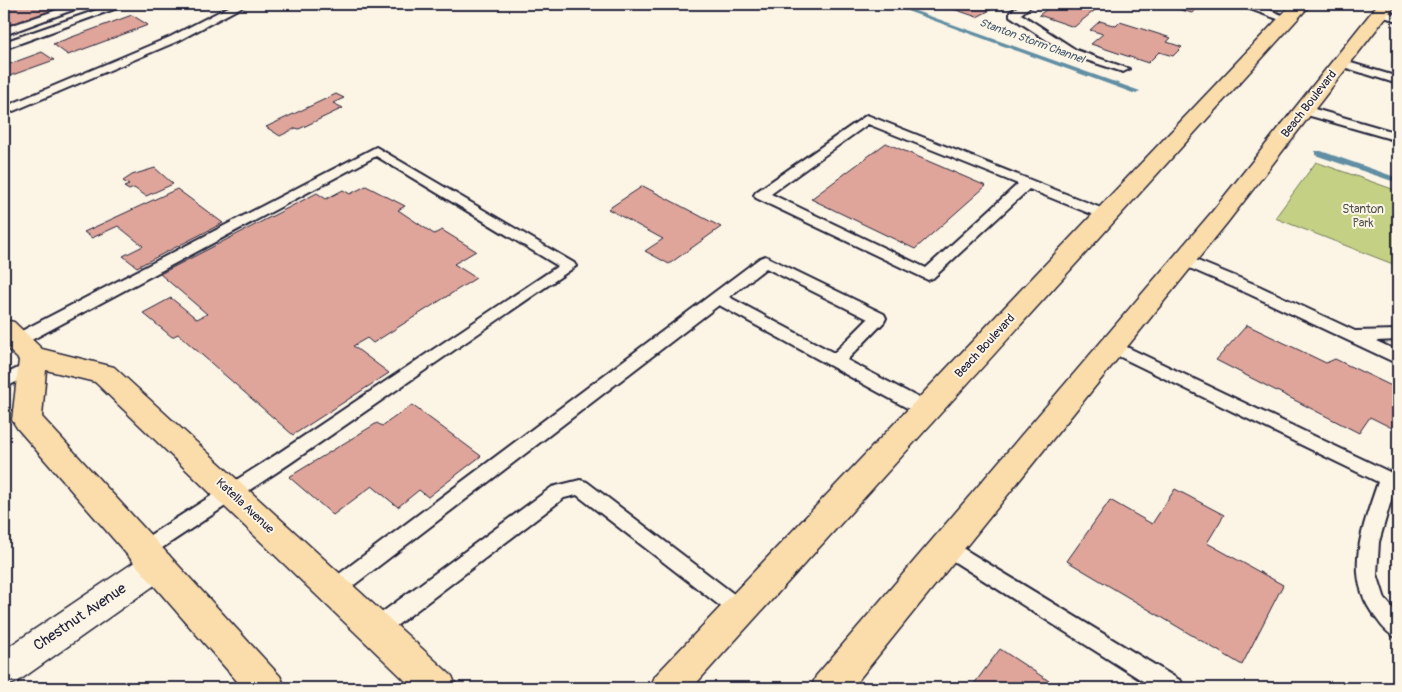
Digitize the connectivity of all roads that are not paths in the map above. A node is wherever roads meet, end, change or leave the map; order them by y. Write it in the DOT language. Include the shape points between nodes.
graph roads {
  1 [pos="84,4"];
  2 [pos="123,4"];
  3 [pos="242,4"];
  4 [pos="1028,4"];
  5 [pos="1246,4"];
  6 [pos="1302,4"];
  7 [pos="1384,8"];
  8 [pos="1398,18"];
  9 [pos="1287,19"];
  10 [pos="4,32"];
  11 [pos="4,46"];
  12 [pos="1341,63"];
  13 [pos="1123,69"];
  14 [pos="1398,81"];
  15 [pos="1304,110"];
  16 [pos="4,111"];
  17 [pos="1398,137"];
  18 [pos="1027,183"];
  19 [pos="1106,215"];
  20 [pos="1184,260"];
  21 [pos="718,298"];
  22 [pos="1398,335"];
  23 [pos="1351,336"];
  24 [pos="1112,346"];
  25 [pos="18,355"];
  26 [pos="1398,358"];
  27 [pos="836,362"];
  28 [pos="926,410"];
  29 [pos="1393,482"];
  30 [pos="231,493"];
  31 [pos="946,546"];
  32 [pos="150,557"];
  33 [pos="334,589"];
  34 [pos="740,610"];
  35 [pos="376,629"];
  36 [pos="1398,629"];
  37 [pos="4,670"];
  38 [pos="267,688"];
  39 [pos="439,688"];
  40 [pos="668,688"];
  41 [pos="828,688"];
  42 [pos="1173,688"];
  1 -- 10 [label="lane"];
  2 -- 11 [label="lane"];
  3 -- 16 [label="lane" via="174,39"];
  4 -- 13 [label="lane" via="1014,14 1072,52"];
  5 -- 9 [label="lane"];
  6 -- 9 [label="main road, Beach Boulevard"];
  7 -- 8 [label="lane"];
  7 -- 12 [label="main road, Beach Boulevard"];
  9 -- 19 [label="main road, Beach Boulevard"];
  12 -- 14 [label="lane"];
  12 -- 15 [label="main road, Beach Boulevard"];
  15 -- 17 [label="lane"];
  15 -- 20 [label="main road, Beach Boulevard"];
  18 -- 18 [label="lane" via="867,118 760,195 928,275"];
  18 -- 19 [label="lane"];
  19 -- 28 [label="main road, Beach Boulevard"];
  20 -- 23 [label="lane"];
  20 -- 24 [label="main road, Beach Boulevard"];
  21 -- 27 [label="lane"];
  21 -- 27 [label="lane" via="765,261 878,318"];
  21 -- 33 [label="lane"];
  22 -- 23 [label="lane"];
  23 -- 26 [label="lane"];
  24 -- 29 [label="lane"];
  24 -- 31 [label="main road, Beach Boulevard"];
  25 -- 30 [label="main road, Katella Avenue" via="104,374"];
  25 -- 30 [label="lane" via="376,152 569,266"];
  25 -- 32 [label="main road" via="27,420"];
  27 -- 28 [label="lane"];
  28 -- 34 [label="main road, Beach Boulevard"];
  29 -- 36 [label="lane" via="1366,551 1367,580 1378,605"];
  30 -- 32 [label="lane"];
  30 -- 33 [label="main road, Katella Avenue"];
  31 -- 41 [label="main road, Beach Boulevard"];
  31 -- 42 [label="lane"];
  32 -- 37 [label="street, Chestnut Avenue"];
  32 -- 38 [label="main road"];
  33 -- 35 [label="main road, Katella Avenue"];
  34 -- 35 [label="lane" via="580,487 559,492"];
  34 -- 40 [label="main road, Beach Boulevard"];
  35 -- 39 [label="main road, Katella Avenue"];
}
